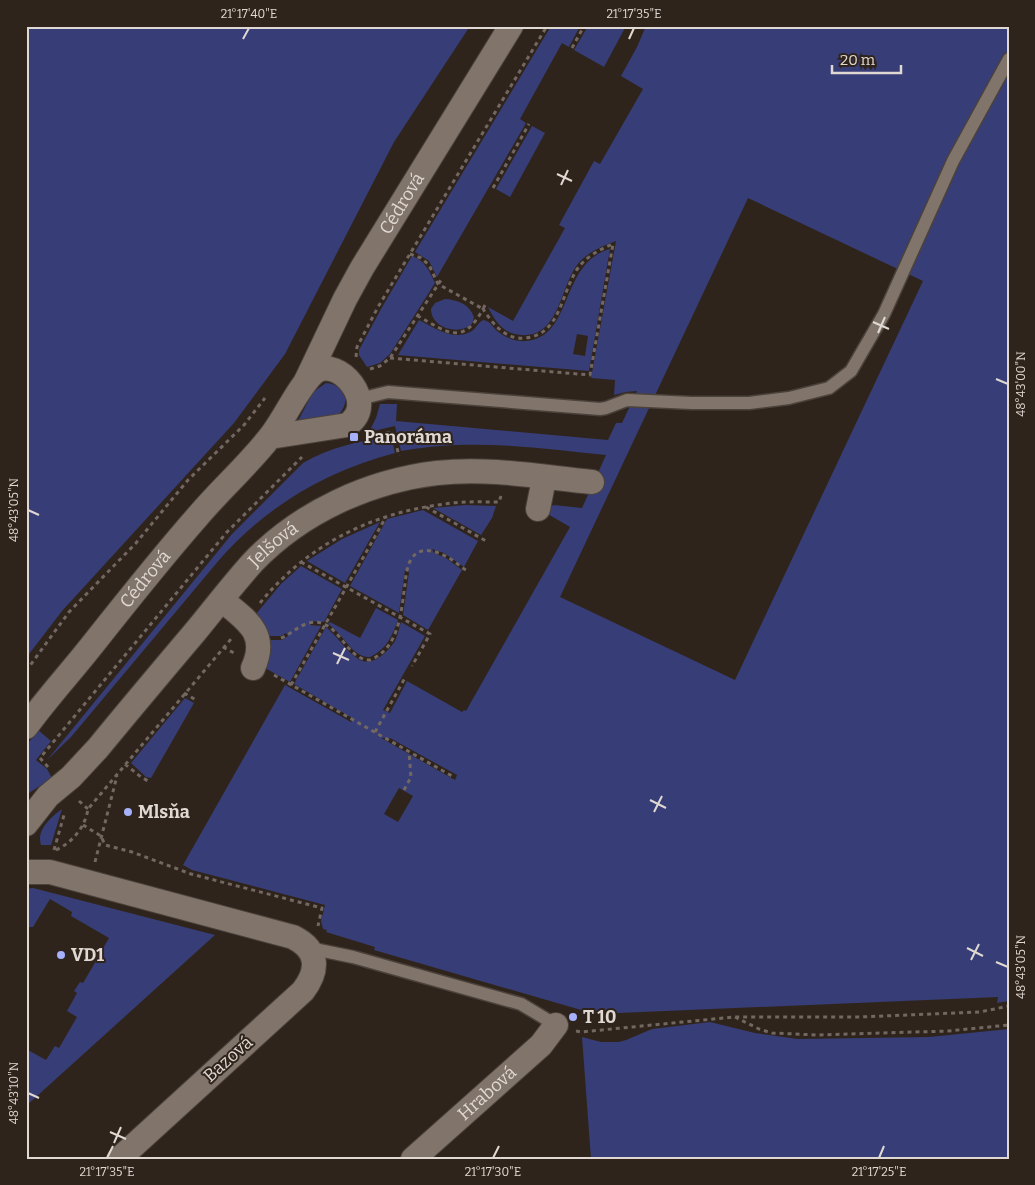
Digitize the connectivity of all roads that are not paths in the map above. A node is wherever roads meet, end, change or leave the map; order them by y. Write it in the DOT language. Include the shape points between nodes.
graph roads {
  1 [pos="511,26"];
  2 [pos="1009,59"];
  3 [pos="305,385"];
  4 [pos="367,397"];
  5 [pos="270,437"];
  6 [pos="542,477"];
  7 [pos="592,482"];
  8 [pos="538,508"];
  9 [pos="222,600"];
  10 [pos="254,666"];
  11 [pos="26,727"];
  12 [pos="57,802"];
  13 [pos="26,804"];
  14 [pos="26,824"];
  15 [pos="40,861"];
  16 [pos="315,940"];
  17 [pos="556,1025"];
  18 [pos="119,1159"];
  19 [pos="413,1159"];
  1 -- 3 [label="street, Cédrová" via="362,268"];
  2 -- 4 [label="lane" via="953,161 884,314 851,371 829,388 749,403 627,400 600,409 388,392"];
  3 -- 4 [label="street, Cédrová" via="315,372 330,370 342,374"];
  3 -- 5 [label="street, Cédrová"];
  4 -- 5 [label="street" via="354,421 347,425"];
  5 -- 11 [label="street, Cédrová" via="198,516"];
  6 -- 7 [label="street, Jelšová"];
  6 -- 8 [label="street"];
  6 -- 9 [label="street, Jelšová" via="465,471 411,477 340,500 275,543"];
  9 -- 10 [label="street" via="247,619 255,630 259,650"];
  9 -- 12 [label="street, Jelšová" via="71,776"];
  12 -- 13 [label="street"];
  12 -- 14 [label="street"];
  15 -- 16 [label="street" via="303,942"];
  16 -- 17 [label="lane" via="353,957 521,1004"];
  16 -- 18 [label="street, Bazová" via="313,973 303,992"];
  17 -- 19 [label="street, Hrabová" via="541,1045"];
}
